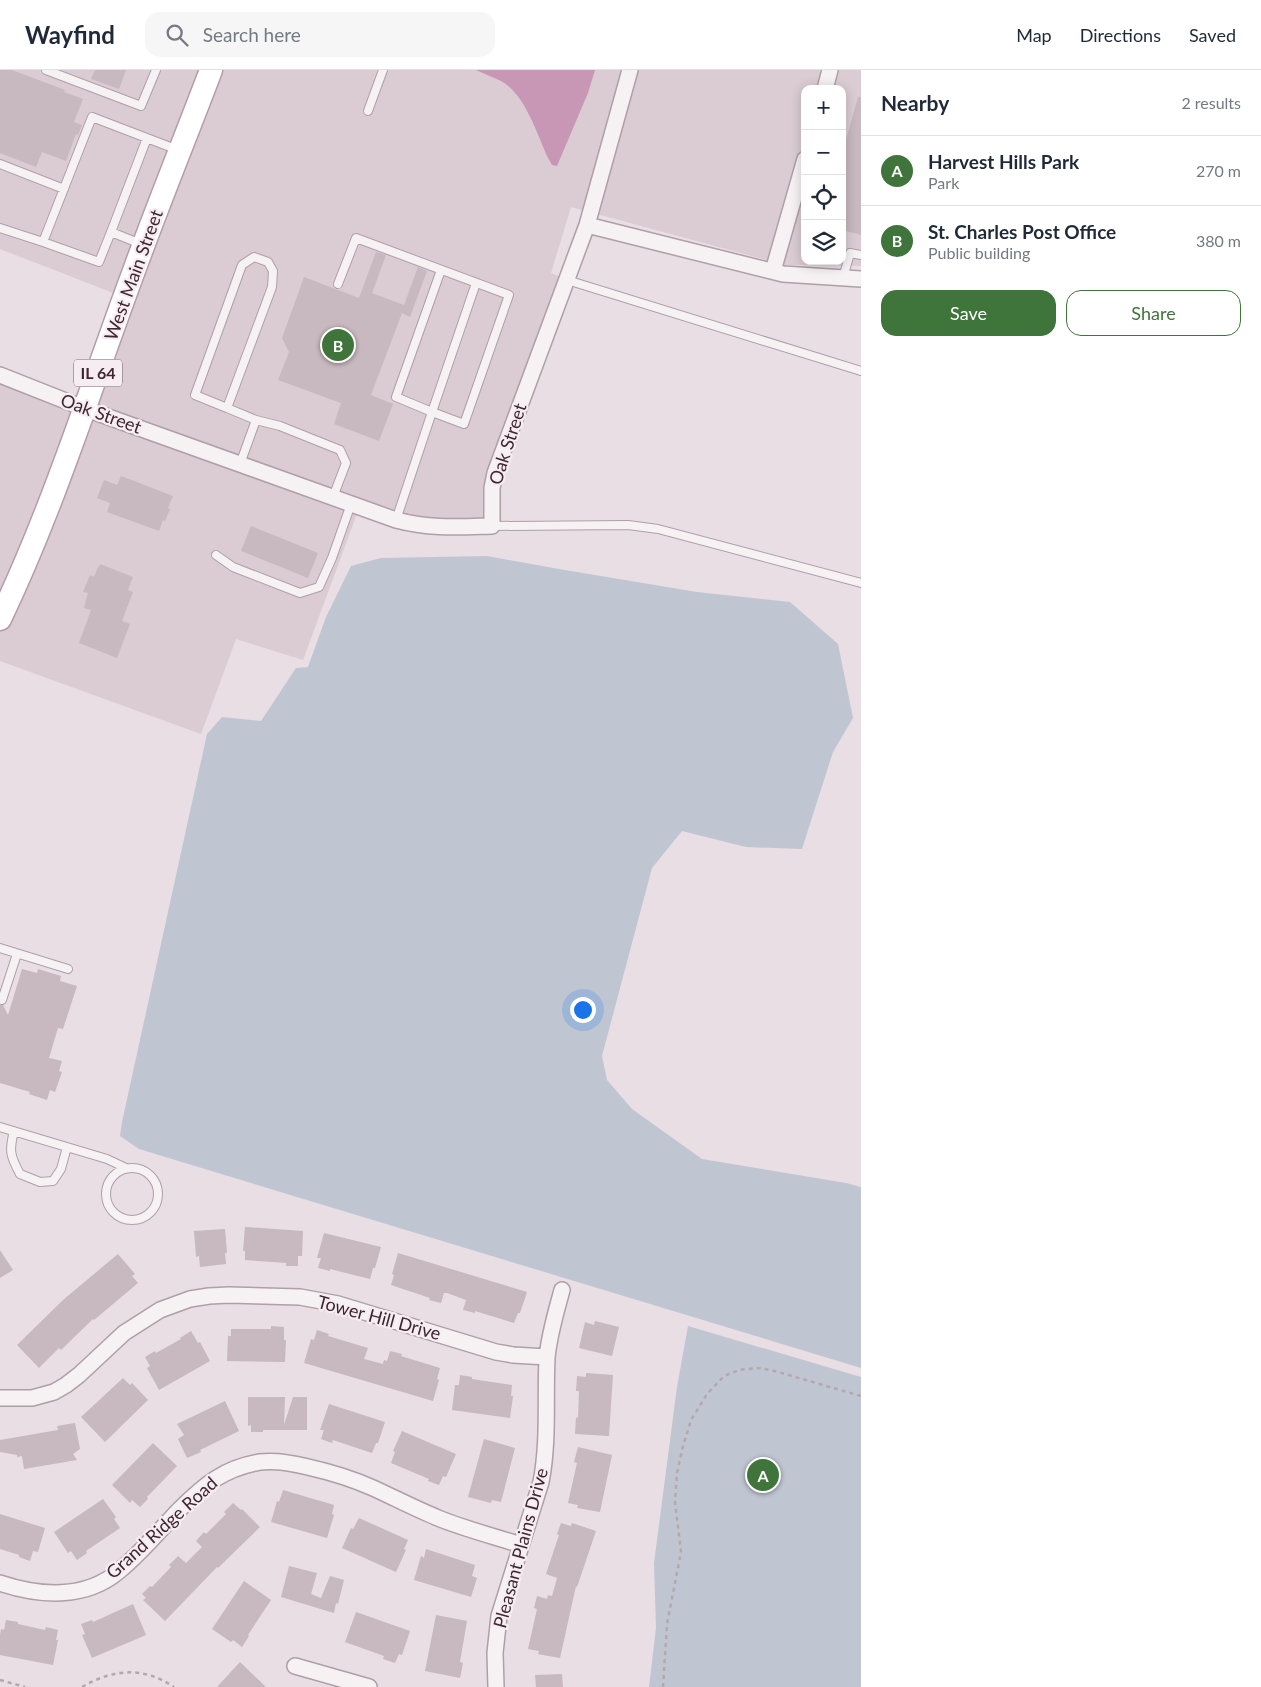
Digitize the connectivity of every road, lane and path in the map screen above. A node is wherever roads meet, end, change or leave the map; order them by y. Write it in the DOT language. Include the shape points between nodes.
graph roads {
  1 [pos="46,70"];
  2 [pos="156,70"];
  3 [pos="211,70"];
  4 [pos="383,70"];
  5 [pos="630,70"];
  6 [pos="830,70"];
  7 [pos="826,85"];
  8 [pos="368,111"];
  9 [pos="147,138"];
  10 [pos="180,151"];
  11 [pos="0,164"];
  12 [pos="801,173"];
  13 [pos="64,189"];
  14 [pos="587,225"];
  15 [pos="0,228"];
  16 [pos="111,232"];
  17 [pos="43,242"];
  18 [pos="144,245"];
  19 [pos="861,255"];
  20 [pos="441,270"];
  21 [pos="773,271"];
  22 [pos="843,278"];
  23 [pos="861,279"];
  24 [pos="567,280"];
  25 [pos="476,283"];
  26 [pos="338,284"];
  27 [pos="861,371"];
  28 [pos="0,375"];
  29 [pos="227,408"];
  30 [pos="86,409"];
  31 [pos="432,412"];
  32 [pos="256,420"];
  33 [pos="240,464"];
  34 [pos="333,497"];
  35 [pos="351,504"];
  36 [pos="396,520"];
  37 [pos="492,526"];
  38 [pos="216,555"];
  39 [pos="861,583"];
  40 [pos="0,618"];
  41 [pos="0,948"];
  42 [pos="17,954"];
  43 [pos="68,970"];
  44 [pos="2,1000"];
  45 [pos="0,1127"];
  46 [pos="14,1131"];
  47 [pos="67,1147"];
  48 [pos="126,1168"];
  49 [pos="562,1290"];
  50 [pos="547,1357"];
  51 [pos="861,1396"];
  52 [pos="0,1398"];
  53 [pos="521,1545"];
  54 [pos="0,1583"];
  55 [pos="295,1666"];
  56 [pos="0,1680"];
  57 [pos="25,1687"];
  58 [pos="82,1687"];
  59 [pos="174,1687"];
  60 [pos="369,1687"];
  61 [pos="496,1687"];
  62 [pos="663,1687"];
  1 -- 2 [label="lane" via="141,106"];
  3 -- 10 [label="main road, West Main Street / IL 64"];
  4 -- 8 [label="lane"];
  5 -- 14 [label="street, Oak Street"];
  6 -- 7 [label="street"];
  9 -- 10 [label="lane"];
  9 -- 13 [label="lane" via="92,117"];
  9 -- 16 [label="lane"];
  10 -- 18 [label="main road, West Main Street / IL 64"];
  11 -- 13 [label="lane"];
  12 -- 21 [label="street"];
  13 -- 17 [label="lane"];
  14 -- 21 [label="street"];
  14 -- 24 [label="street, Oak Street"];
  15 -- 17 [label="lane"];
  16 -- 17 [label="lane" via="99,262"];
  16 -- 18 [label="lane"];
  18 -- 30 [label="main road, West Main Street / IL 64"];
  19 -- 22 [label="lane" via="850,253"];
  20 -- 25 [label="lane"];
  20 -- 26 [label="lane" via="356,238"];
  20 -- 31 [label="lane" via="396,397"];
  21 -- 22 [label="street"];
  22 -- 23 [label="street"];
  24 -- 27 [label="lane"];
  24 -- 37 [label="street, Oak Street" via="495,473"];
  25 -- 31 [label="lane"];
  25 -- 31 [label="lane" via="509,295 464,424"];
  28 -- 30 [label="street, Oak Street"];
  29 -- 29 [label="lane" via="272,287 272,271 268,262 254,257 242,265 196,395"];
  29 -- 32 [label="lane"];
  30 -- 33 [label="street, Oak Street"];
  30 -- 40 [label="main road, West Main Street / IL 64" via="19,579"];
  31 -- 36 [label="lane"];
  32 -- 33 [label="lane"];
  32 -- 34 [label="lane" via="340,450 346,463"];
  33 -- 34 [label="street, Oak Street"];
  34 -- 35 [label="street, Oak Street"];
  35 -- 36 [label="street, Oak Street"];
  35 -- 38 [label="lane" via="319,587 300,593 233,567"];
  36 -- 37 [label="street, Oak Street" via="418,526"];
  37 -- 39 [label="lane" via="628,525 658,529"];
  41 -- 42 [label="lane"];
  42 -- 43 [label="lane"];
  42 -- 44 [label="lane"];
  45 -- 46 [label="lane"];
  46 -- 47 [label="lane"];
  46 -- 47 [label="lane" via="10,1146 13,1162 20,1174 40,1182 53,1181 62,1170"];
  47 -- 48 [label="lane"];
  48 -- 48 [label="lane" via="107,1185 106,1202 123,1220 140,1220 154,1210 159,1192 151,1176 135,1168"];
  49 -- 50 [label="street, Pleasant Plains Drive"];
  50 -- 52 [label="street, Tower Hill Drive" via="496,1352 338,1304 300,1297 209,1296 160,1310 124,1333 79,1375 54,1392 32,1398"];
  50 -- 53 [label="street, Pleasant Plains Drive" via="544,1466"];
  51 -- 62 [label="path" via="756,1368 724,1376 708,1394 691,1420 677,1473 675,1502 681,1552 667,1624"];
  53 -- 54 [label="street, Grand Ridge Road" via="440,1519 361,1483 285,1462 271,1462 245,1465 207,1483 118,1572 92,1586 46,1593"];
  53 -- 61 [label="street, Pleasant Plains Drive" via="499,1616"];
  55 -- 60 [label="street"];
  56 -- 57 [label="path"];
  58 -- 59 [label="path" via="110,1674 125,1672 149,1676"];
}
